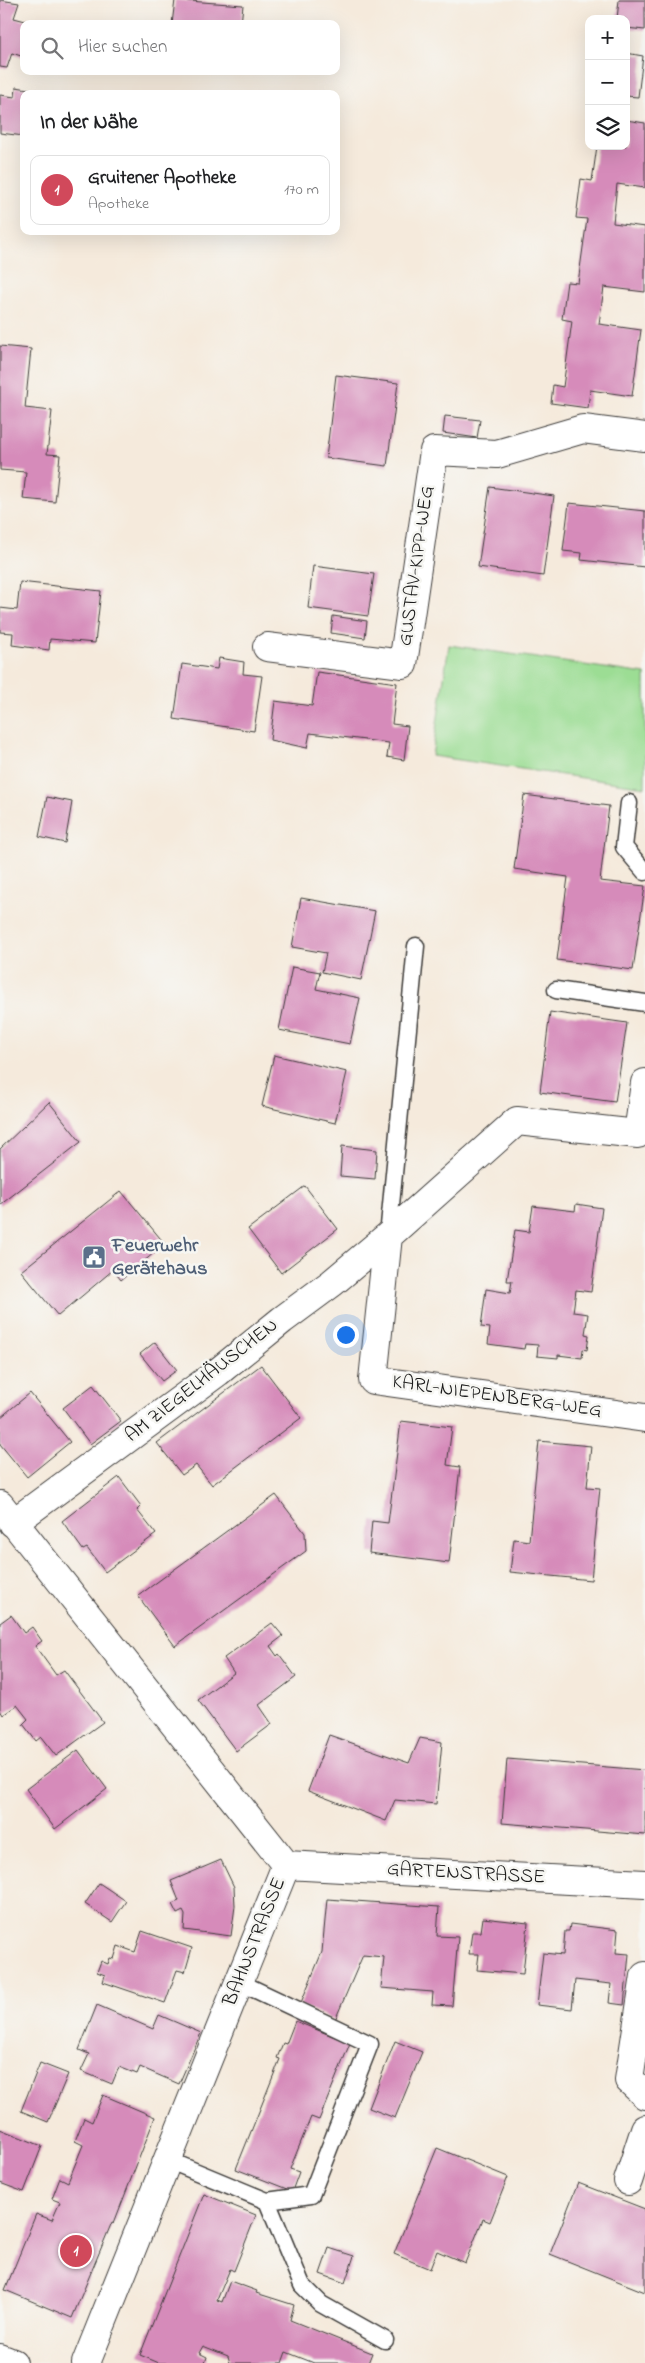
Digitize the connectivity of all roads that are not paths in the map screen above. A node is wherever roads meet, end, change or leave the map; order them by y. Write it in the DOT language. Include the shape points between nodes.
graph roads {
  1 [pos="645,437"];
  2 [pos="267,647"];
  3 [pos="629,803"];
  4 [pos="645,872"];
  5 [pos="416,946"];
  6 [pos="556,990"];
  7 [pos="645,1003"];
  8 [pos="645,1083"];
  9 [pos="388,1236"];
  10 [pos="645,1418"];
  11 [pos="7,1514"];
  12 [pos="286,1865"];
  13 [pos="645,1884"];
  14 [pos="645,1976"];
  15 [pos="239,1982"];
  16 [pos="645,2095"];
  17 [pos="645,2129"];
  18 [pos="168,2160"];
  19 [pos="628,2181"];
  20 [pos="267,2201"];
  21 [pos="384,2340"];
  22 [pos="0,2358"];
  23 [pos="89,2362"];
  24 [pos="13,2363"];
  1 -- 2 [label="street, GUSTAV-KIPP-WEG" via="583,429 497,454 434,451 403,664"];
  3 -- 4 [label="lane" via="624,847"];
  5 -- 9 [label="lane"];
  6 -- 7 [label="lane"];
  8 -- 9 [label="street, AM ZIEGELHÄUSCHEN" via="638,1134 516,1121"];
  9 -- 10 [label="street, KARL-NIEPENBERG-WEG" via="373,1380"];
  9 -- 11 [label="street, AM ZIEGELHÄUSCHEN" via="218,1372"];
  11 -- 12 [label="street, BAHNSTRASSE"];
  12 -- 13 [label="street, GARTENSTRASSE"];
  12 -- 15 [label="street, BAHNSTRASSE"];
  14 -- 16 [label="street" via="629,2080"];
  15 -- 18 [label="street, BAHNSTRASSE"];
  15 -- 20 [label="lane" via="370,2044 311,2196"];
  17 -- 19 [label="street"];
  18 -- 20 [label="lane"];
  18 -- 23 [label="street, BAHNSTRASSE"];
  20 -- 21 [label="lane" via="302,2285 321,2304"];
  22 -- 24 [label="street"];
}
